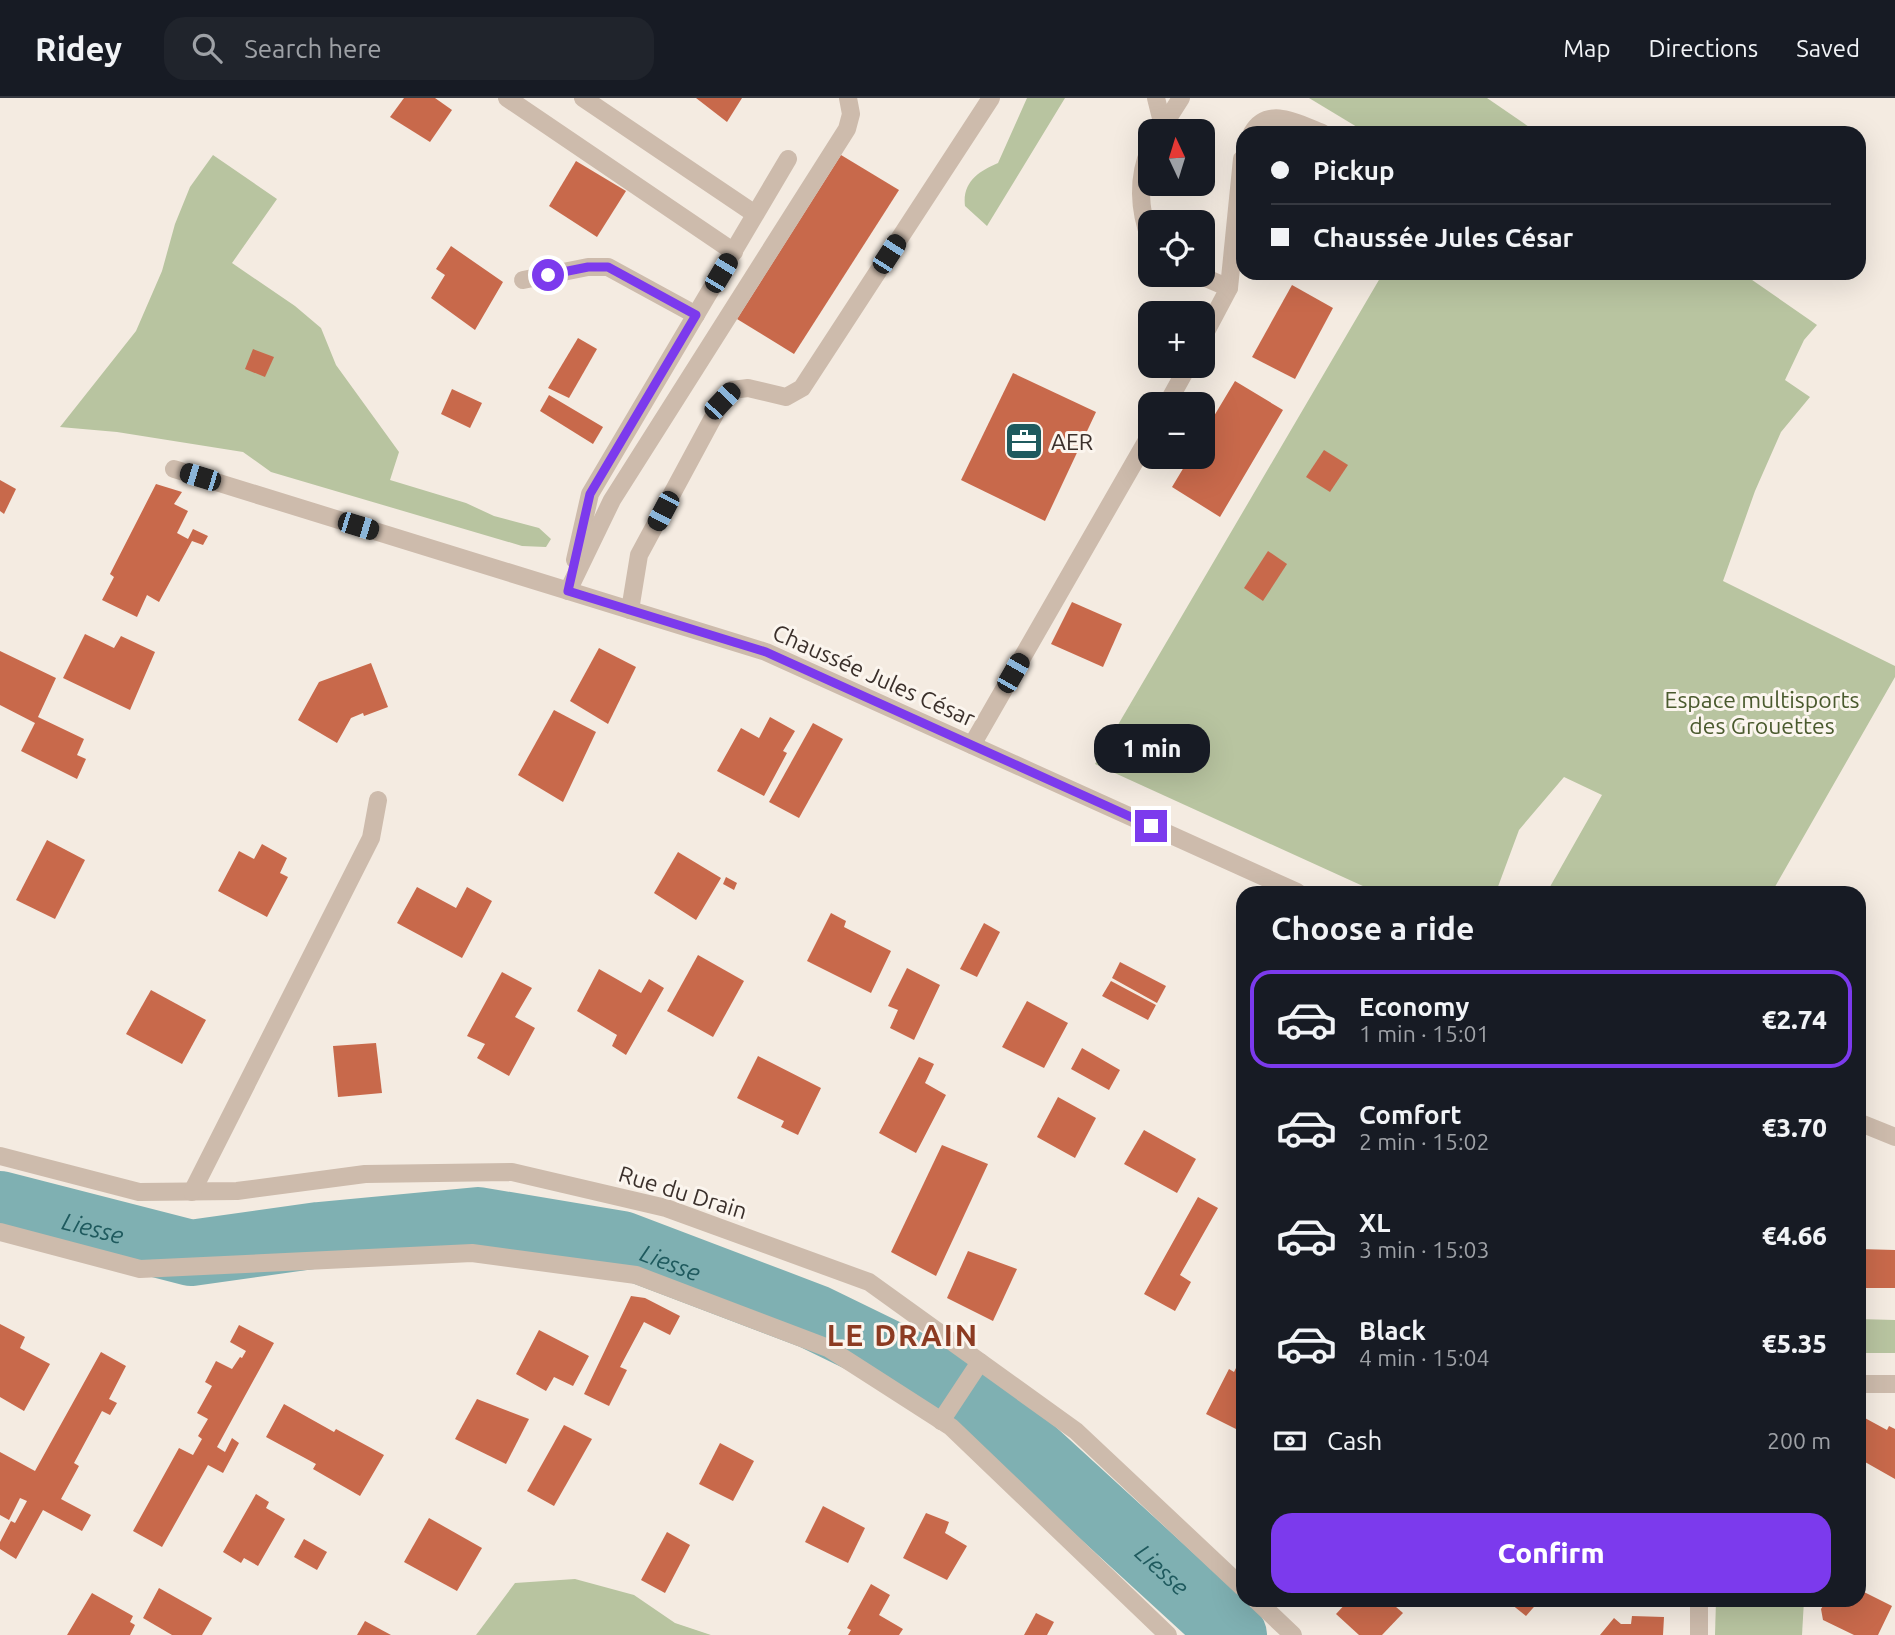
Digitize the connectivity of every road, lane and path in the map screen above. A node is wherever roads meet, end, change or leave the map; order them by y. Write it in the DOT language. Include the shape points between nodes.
graph roads {
  1 [pos="506,98"];
  2 [pos="583,98"];
  3 [pos="861,98"];
  4 [pos="991,98"];
  5 [pos="1156,98"];
  6 [pos="1181,98"];
  7 [pos="850,106"];
  8 [pos="1159,119"];
  9 [pos="1167,119"];
  10 [pos="1257,126"];
  11 [pos="1304,126"];
  12 [pos="788,159"];
  13 [pos="755,214"];
  14 [pos="1236,249"];
  15 [pos="734,252"];
  16 [pos="523,280"];
  17 [pos="1215,282"];
  18 [pos="1229,288"];
  19 [pos="1215,314"];
  20 [pos="696,315"];
  21 [pos="1138,456"];
  22 [pos="174,469"];
  23 [pos="568,591"];
  24 [pos="630,610"];
  25 [pos="972,745"];
  26 [pos="378,800"];
  27 [pos="1284,886"];
  28 [pos="1866,1125"];
  29 [pos="1895,1137"];
  30 [pos="0,1156"];
  31 [pos="192,1192"];
  32 [pos="0,1232"];
  33 [pos="980,1362"];
  34 [pos="1866,1384"];
  35 [pos="1895,1384"];
  36 [pos="941,1421"];
  37 [pos="1236,1581"];
  38 [pos="1263,1607"];
  39 [pos="1699,1607"];
  40 [pos="1168,1635"];
  41 [pos="1293,1635"];
  42 [pos="1699,1635"];
  1 -- 15 [label="street"];
  2 -- 13 [label="street"];
  3 -- 7 [label="street"];
  4 -- 24 [label="street" via="802,388 786,397 748,388 732,390 722,401 639,555"];
  5 -- 8 [label="street"];
  6 -- 9 [label="street"];
  7 -- 23 [label="street" via="847,129 612,499"];
  10 -- 11 [label="street" via="1271,117"];
  12 -- 13 [label="street"];
  13 -- 15 [label="street"];
  14 -- 18 [label="street"];
  15 -- 20 [label="street"];
  16 -- 20 [label="street" via="608,267"];
  17 -- 18 [label="street"];
  18 -- 19 [label="street"];
  20 -- 23 [label="street" via="590,494"];
  21 -- 25 [label="street"];
  22 -- 23 [label="street, Chaussée Jules César"];
  23 -- 24 [label="street, Chaussée Jules César"];
  24 -- 25 [label="street, Chaussée Jules César" via="766,652"];
  25 -- 27 [label="street, Chaussée Jules César"];
  26 -- 31 [label="street" via="371,838"];
  28 -- 29 [label="street"];
  30 -- 31 [label="street, Rue du Drain" via="139,1192"];
  31 -- 33 [label="street, Rue du Drain" via="237,1191 365,1174 512,1172 666,1208 869,1282"];
  32 -- 36 [label="street" via="140,1269 472,1253 636,1275 828,1348"];
  33 -- 36 [label="street"];
  33 -- 37 [label="street, Rue du Drain" via="1076,1431"];
  34 -- 35 [label="street"];
  36 -- 40 [label="street"];
  38 -- 41 [label="street"];
  39 -- 42 [label="street"];
}
